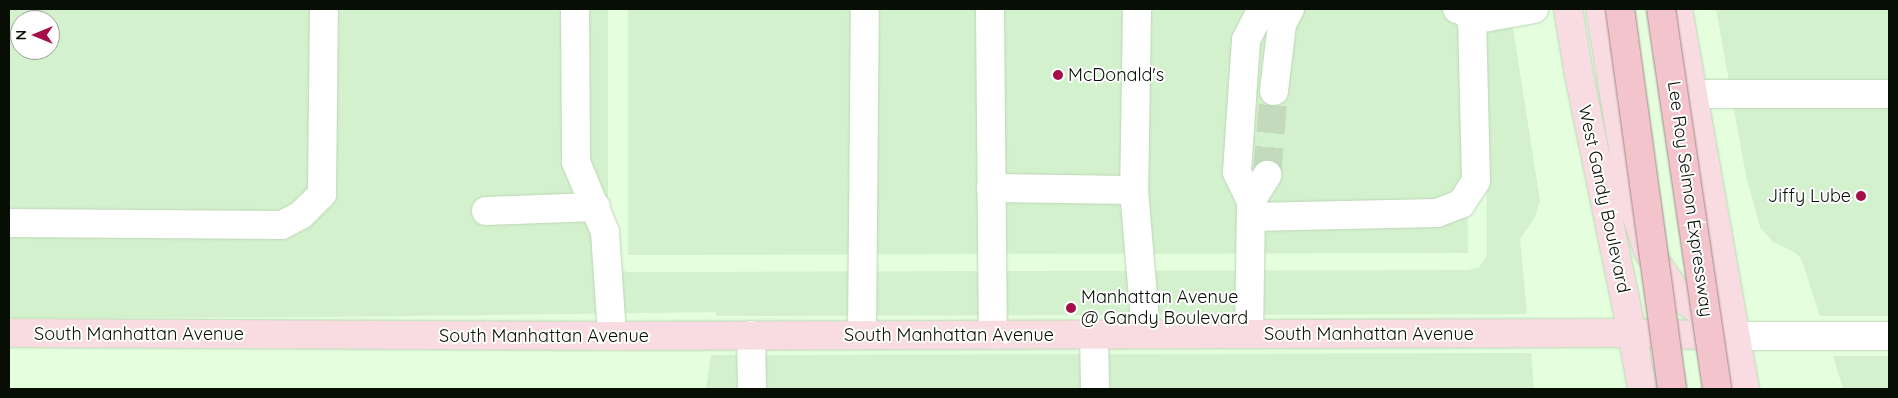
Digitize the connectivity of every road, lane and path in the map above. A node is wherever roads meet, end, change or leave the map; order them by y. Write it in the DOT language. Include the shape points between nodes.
graph roads {
  1 [pos="324,9"];
  2 [pos="575,9"];
  3 [pos="865,9"];
  4 [pos="990,9"];
  5 [pos="1137,9"];
  6 [pos="1262,9"];
  7 [pos="1290,9"];
  8 [pos="1534,9"];
  9 [pos="1568,9"];
  10 [pos="1600,9"];
  11 [pos="1620,9"];
  12 [pos="1661,9"];
  13 [pos="1678,9"];
  14 [pos="1465,14"];
  15 [pos="1274,91"];
  16 [pos="1692,94"];
  17 [pos="1889,94"];
  18 [pos="1267,175"];
  19 [pos="991,188"];
  20 [pos="1134,190"];
  21 [pos="596,208"];
  22 [pos="1251,209"];
  23 [pos="486,211"];
  24 [pos="9,223"];
  25 [pos="1632,333"];
  26 [pos="9,334"];
  27 [pos="1146,334"];
  28 [pos="1249,334"];
  29 [pos="862,335"];
  30 [pos="993,335"];
  31 [pos="1094,335"];
  32 [pos="612,336"];
  33 [pos="751,336"];
  34 [pos="1736,336"];
  35 [pos="1889,336"];
  36 [pos="752,389"];
  37 [pos="1095,389"];
  38 [pos="1642,389"];
  39 [pos="1672,389"];
  40 [pos="1688,389"];
  41 [pos="1717,389"];
  42 [pos="1745,389"];
  1 -- 24 [label="street" via="322,194 301,215 282,224"];
  2 -- 21 [label="street" via="576,162"];
  3 -- 29 [label="street"];
  4 -- 19 [label="street"];
  5 -- 20 [label="street"];
  6 -- 22 [label="street" via="1246,40 1237,172"];
  7 -- 15 [label="street" via="1282,24"];
  8 -- 14 [label="street"];
  9 -- 25 [label="main road, West Gandy Boulevard"];
  10 -- 34 [label="main road" via="1632,202 1648,251 1680,297"];
  11 -- 39 [label="highway, bridge"];
  12 -- 41 [label="highway, Lee Roy Selmon Expressway, bridge"];
  13 -- 16 [label="main road"];
  14 -- 22 [label="street" via="1476,181 1461,204 1437,213"];
  16 -- 17 [label="street"];
  16 -- 34 [label="main road"];
  18 -- 22 [label="street"];
  19 -- 20 [label="street"];
  19 -- 30 [label="street"];
  20 -- 27 [label="street"];
  21 -- 23 [label="street"];
  21 -- 32 [label="street" via="605,232"];
  22 -- 28 [label="street"];
  25 -- 28 [label="main road, South Manhattan Avenue"];
  25 -- 34 [label="main road, South Manhattan Avenue"];
  25 -- 38 [label="main road, West Gandy Boulevard"];
  25 -- 40 [label="main road" via="1681,378"];
  26 -- 32 [label="main road, South Manhattan Avenue"];
  27 -- 28 [label="main road, South Manhattan Avenue"];
  27 -- 31 [label="main road, South Manhattan Avenue"];
  29 -- 30 [label="main road, South Manhattan Avenue"];
  29 -- 33 [label="main road, South Manhattan Avenue"];
  30 -- 31 [label="main road, South Manhattan Avenue"];
  31 -- 37 [label="street"];
  32 -- 33 [label="main road, South Manhattan Avenue"];
  33 -- 36 [label="street"];
  34 -- 35 [label="street, South Manhattan Avenue"];
  34 -- 42 [label="main road"];
}
